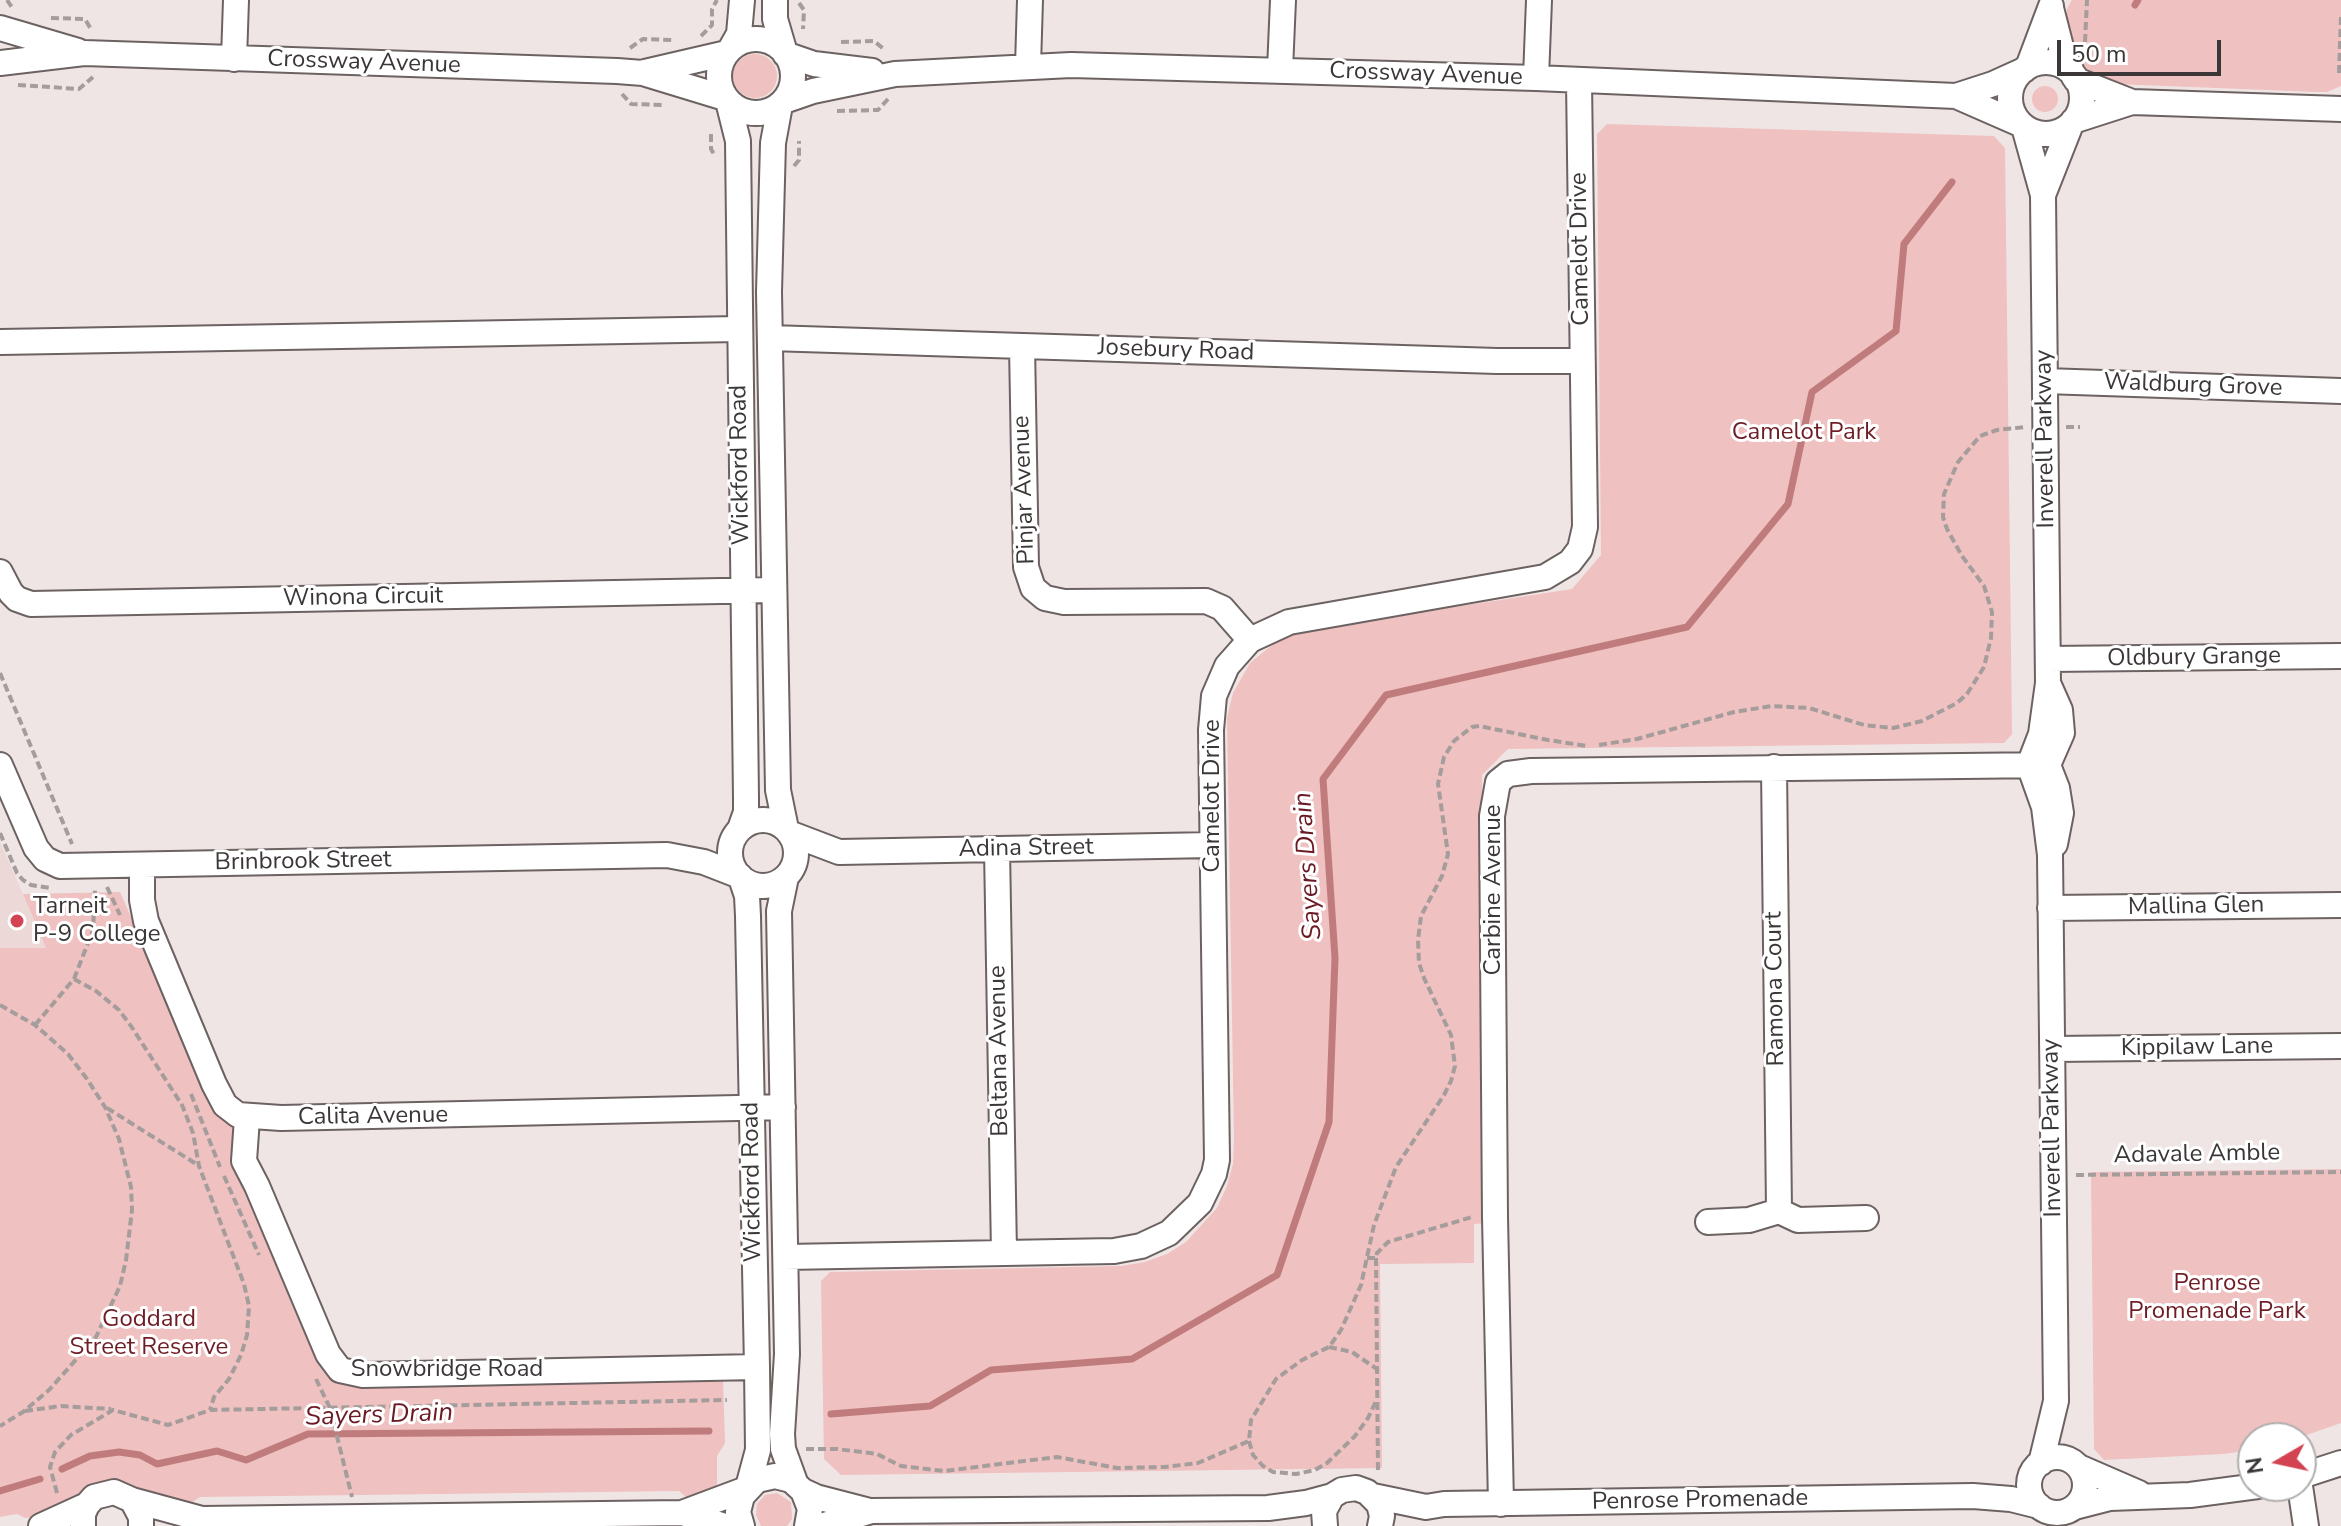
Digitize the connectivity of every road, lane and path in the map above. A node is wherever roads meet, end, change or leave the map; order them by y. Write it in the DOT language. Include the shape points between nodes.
graph roads {
  1 [pos="236,0"];
  2 [pos="717,0"];
  3 [pos="742,0"];
  4 [pos="775,0"];
  5 [pos="797,0"];
  6 [pos="1030,0"];
  7 [pos="1283,0"];
  8 [pos="1539,0"];
  9 [pos="2087,0"];
  10 [pos="2051,4"];
  11 [pos="2341,17"];
  12 [pos="0,29"];
  13 [pos="643,39"];
  14 [pos="682,41"];
  15 [pos="695,41"];
  16 [pos="874,41"];
  17 [pos="838,42"];
  18 [pos="2085,47"];
  19 [pos="791,48"];
  20 [pos="729,51"];
  21 [pos="84,53"];
  22 [pos="234,59"];
  23 [pos="1028,66"];
  24 [pos="2026,68"];
  25 [pos="3,69"];
  26 [pos="1280,70"];
  27 [pos="643,73"];
  28 [pos="2339,73"];
  29 [pos="895,74"];
  30 [pos="1536,78"];
  31 [pos="2075,78"];
  32 [pos="1579,81"];
  33 [pos="79,89"];
  34 [pos="1956,96"];
  35 [pos="727,99"];
  36 [pos="2132,102"];
  37 [pos="782,103"];
  38 [pos="631,104"];
  39 [pos="676,106"];
  40 [pos="2341,109"];
  41 [pos="878,110"];
  42 [pos="828,111"];
  43 [pos="2072,122"];
  44 [pos="711,123"];
  45 [pos="2022,125"];
  46 [pos="711,149"];
  47 [pos="2043,195"];
  48 [pos="739,329"];
  49 [pos="770,338"];
  50 [pos="0,342"];
  51 [pos="1022,346"];
  52 [pos="1582,361"];
  53 [pos="2045,381"];
  54 [pos="2341,391"];
  55 [pos="0,572"];
  56 [pos="774,590"];
  57 [pos="743,591"];
  58 [pos="1250,640"];
  59 [pos="2341,656"];
  60 [pos="2048,671"];
  61 [pos="0,673"];
  62 [pos="0,765"];
  63 [pos="2039,765"];
  64 [pos="1774,767"];
  65 [pos="788,831"];
  66 [pos="738,832"];
  67 [pos="1212,845"];
  68 [pos="997,849"];
  69 [pos="839,852"];
  70 [pos="667,855"];
  71 [pos="142,865"];
  72 [pos="82,866"];
  73 [pos="787,876"];
  74 [pos="740,877"];
  75 [pos="95,889"];
  76 [pos="2341,905"];
  77 [pos="2050,908"];
  78 [pos="74,979"];
  79 [pos="0,1005"];
  80 [pos="35,1025"];
  81 [pos="2341,1046"];
  82 [pos="2053,1049"];
  83 [pos="105,1107"];
  84 [pos="783,1107"];
  85 [pos="752,1109"];
  86 [pos="258,1118"];
  87 [pos="199,1166"];
  88 [pos="2341,1172"];
  89 [pos="2054,1175"];
  90 [pos="1779,1211"];
  91 [pos="1495,1217"];
  92 [pos="1866,1218"];
  93 [pos="1708,1222"];
  94 [pos="1004,1253"];
  95 [pos="786,1257"];
  96 [pos="1367,1258"];
  97 [pos="1376,1258"];
  98 [pos="1329,1347"];
  99 [pos="757,1367"];
  100 [pos="1377,1369"];
  101 [pos="727,1400"];
  102 [pos="1377,1400"];
  103 [pos="2056,1401"];
  104 [pos="113,1410"];
  105 [pos="210,1410"];
  106 [pos="23,1412"];
  107 [pos="0,1426"];
  108 [pos="1249,1441"];
  109 [pos="2341,1463"];
  110 [pos="2037,1466"];
  111 [pos="2077,1466"];
  112 [pos="1378,1471"];
  113 [pos="2317,1471"];
  114 [pos="799,1486"];
  115 [pos="747,1488"];
  116 [pos="2237,1489"];
  117 [pos="2143,1495"];
  118 [pos="58,1496"];
  119 [pos="1332,1496"];
  120 [pos="1373,1496"];
  121 [pos="1973,1496"];
  122 [pos="132,1500"];
  123 [pos="2302,1502"];
  124 [pos="1501,1504"];
  125 [pos="2039,1506"];
  126 [pos="1426,1507"];
  127 [pos="2075,1507"];
  128 [pos="1268,1508"];
  129 [pos="870,1511"];
  130 [pos="682,1513"];
  131 [pos="1634,1514"];
  132 [pos="85,1515"];
  133 [pos="1147,1517"];
  134 [pos="191,1522"];
  135 [pos="41,1526"];
  136 [pos="141,1526"];
  137 [pos="725,1526"];
  138 [pos="742,1526"];
  139 [pos="807,1526"];
  140 [pos="821,1526"];
  141 [pos="1315,1526"];
  142 [pos="1325,1526"];
  143 [pos="1380,1526"];
  144 [pos="1390,1526"];
  145 [pos="2306,1526"];
  1 -- 22 [label="street"];
  2 -- 15 [label="path" via="712,25"];
  3 -- 20 [label="street" via="739,34"];
  4 -- 19 [label="street" via="775,19"];
  5 -- 19 [label="path" via="804,10"];
  6 -- 23 [label="street"];
  7 -- 26 [label="street"];
  8 -- 30 [label="street"];
  9 -- 18 [label="path"];
  10 -- 24 [label="street"];
  10 -- 31 [label="street"];
  11 -- 28 [label="path"];
  12 -- 21 [label="street, Crossway Avenue"];
  12 -- 25 [label="street"];
  13 -- 14 [label="path"];
  16 -- 17 [label="path"];
  19 -- 20 [label="street" via="759,39"];
  19 -- 29 [label="street, Crossway Avenue" via="814,64"];
  19 -- 37 [label="street" via="791,90"];
  20 -- 27 [label="street, Crossway Avenue"];
  20 -- 35 [label="street" via="719,72"];
  21 -- 22 [label="street, Crossway Avenue"];
  21 -- 25 [label="street, Crossway Avenue"];
  22 -- 27 [label="street, Crossway Avenue"];
  23 -- 26 [label="street, Crossway Avenue"];
  23 -- 29 [label="street, Crossway Avenue"];
  24 -- 31 [label="street" via="2058,65"];
  24 -- 34 [label="street, Crossway Avenue"];
  24 -- 45 [label="street" via="2011,90 2013,114"];
  25 -- 33 [label="path"];
  26 -- 30 [label="street, Crossway Avenue"];
  27 -- 35 [label="street, Crossway Avenue"];
  29 -- 37 [label="street, Crossway Avenue"];
  30 -- 32 [label="street, Crossway Avenue"];
  31 -- 36 [label="street"];
  31 -- 43 [label="street" via="2081,101"];
  32 -- 34 [label="street, Crossway Avenue"];
  32 -- 52 [label="street, Camelot Drive"];
  34 -- 45 [label="street, Crossway Avenue"];
  35 -- 37 [label="street" via="755,114"];
  35 -- 48 [label="street, Wickford Road" via="738,141"];
  36 -- 40 [label="street"];
  36 -- 43 [label="street"];
  37 -- 49 [label="street, Wickford Road" via="770,190"];
  38 -- 39 [label="path"];
  41 -- 42 [label="path"];
  43 -- 45 [label="street" via="2048,134"];
  43 -- 47 [label="street, Inverell Parkway"];
  44 -- 46 [label="path"];
  45 -- 47 [label="street, Inverell Parkway"];
  47 -- 53 [label="street, Inverell Parkway"];
  48 -- 50 [label="street"];
  48 -- 57 [label="street, Wickford Road"];
  49 -- 51 [label="street, Josebury Road"];
  49 -- 56 [label="street, Wickford Road"];
  51 -- 52 [label="street, Josebury Road"];
  51 -- 58 [label="street, Pinjar Avenue" via="1026,567 1033,588 1045,598 1064,602 1206,601 1222,608"];
  52 -- 58 [label="street, Camelot Drive" via="1585,527 1580,549 1570,562 1545,577 1310,617"];
  53 -- 54 [label="street, Waldburg Grove"];
  53 -- 60 [label="street, Inverell Parkway"];
  55 -- 57 [label="street, Winona Circuit" via="11,593 31,604"];
  56 -- 57 [label="street, Winona Circuit"];
  56 -- 65 [label="street, Wickford Road" via="778,790"];
  57 -- 66 [label="street, Wickford Road" via="746,812"];
  58 -- 67 [label="street, Camelot Drive" via="1227,666 1214,696"];
  59 -- 60 [label="street, Oldbury Grange"];
  60 -- 63 [label="street, Inverell Parkway"];
  61 -- 72 [label="path"];
  62 -- 72 [label="street, Brinbrook Street" via="40,854 52,864"];
  63 -- 64 [label="street, Carbine Avenue"];
  63 -- 77 [label="street, Inverell Parkway" via="2050,855"];
  64 -- 90 [label="street, Ramona Court"];
  64 -- 91 [label="street, Carbine Avenue" via="1531,771 1508,774 1498,782 1492,816"];
  65 -- 66 [label="street" via="778,823 758,820"];
  65 -- 69 [label="street, Adina Street"];
  65 -- 73 [label="street" via="796,854"];
  66 -- 70 [label="street, Brinbrook Street"];
  66 -- 74 [label="street" via="731,856"];
  67 -- 68 [label="street, Adina Street"];
  67 -- 94 [label="street, Camelot Drive" via="1218,1138 1208,1189 1179,1226 1141,1246"];
  68 -- 69 [label="street, Adina Street"];
  68 -- 94 [label="street, Beltana Avenue"];
  69 -- 73 [label="street, Adina Street"];
  70 -- 71 [label="street, Brinbrook Street"];
  70 -- 74 [label="street, Brinbrook Street"];
  71 -- 72 [label="street, Brinbrook Street"];
  71 -- 86 [label="street" via="146,921 214,1084 225,1105 238,1115"];
  73 -- 74 [label="street" via="769,885"];
  73 -- 84 [label="street, Wickford Road" via="779,911"];
  74 -- 85 [label="street, Wickford Road" via="747,896"];
  75 -- 78 [label="path" via="93,930"];
  76 -- 77 [label="street, Mallina Glen"];
  77 -- 82 [label="street, Inverell Parkway"];
  78 -- 80 [label="path"];
  78 -- 87 [label="path" via="108,1000 131,1026 182,1105"];
  79 -- 80 [label="path"];
  80 -- 83 [label="path" via="68,1054"];
  81 -- 82 [label="street, Kippilaw Lane"];
  82 -- 89 [label="street, Inverell Parkway"];
  83 -- 87 [label="path"];
  83 -- 106 [label="path" via="131,1187 130,1234 120,1286 96,1337"];
  84 -- 85 [label="street, Calita Avenue"];
  84 -- 95 [label="street, Wickford Road"];
  85 -- 86 [label="street, Calita Avenue"];
  85 -- 99 [label="street, Wickford Road"];
  86 -- 99 [label="street, Snowbridge Road" via="244,1161 328,1354 345,1372"];
  87 -- 105 [label="path" via="249,1306 241,1355"];
  88 -- 89 [label="path, Adavale Amble"];
  89 -- 103 [label="street, Inverell Parkway"];
  90 -- 92 [label="street" via="1798,1220"];
  90 -- 93 [label="street" via="1749,1220"];
  91 -- 97 [label="path" via="1467,1217 1388,1242"];
  91 -- 124 [label="street, Carbine Avenue"];
  94 -- 95 [label="street, Camelot Drive"];
  95 -- 114 [label="street, Wickford Road" via="782,1434"];
  96 -- 97 [label="path"];
  97 -- 100 [label="path"];
  98 -- 100 [label="path" via="1352,1352"];
  99 -- 115 [label="street, Wickford Road" via="758,1450"];
  100 -- 102 [label="path"];
  101 -- 105 [label="path"];
  102 -- 108 [label="path" via="1355,1436 1315,1470 1273,1472 1253,1455"];
  102 -- 112 [label="path"];
  103 -- 110 [label="street, Inverell Parkway"];
  103 -- 111 [label="street, Inverell Parkway"];
  104 -- 105 [label="path" via="168,1425"];
  104 -- 106 [label="path" via="61,1406"];
  104 -- 118 [label="path" via="71,1435 55,1452 50,1467"];
  106 -- 107 [label="path"];
  109 -- 113 [label="street"];
  110 -- 111 [label="street" via="2062,1457"];
  110 -- 121 [label="street, Penrose Promenade"];
  110 -- 125 [label="street" via="2029,1485"];
  111 -- 117 [label="street"];
  111 -- 127 [label="street" via="2084,1493"];
  114 -- 115 [label="street" via="769,1476"];
  114 -- 129 [label="street" via="816,1497"];
  114 -- 139 [label="street, Wickford Road" via="810,1509"];
  115 -- 130 [label="street"];
  115 -- 138 [label="street, Wickford Road" via="739,1507"];
  116 -- 117 [label="street"];
  117 -- 127 [label="street"];
  119 -- 120 [label="street, Penrose Promenade" via="1350,1488"];
  119 -- 128 [label="street"];
  119 -- 142 [label="street" via="1324,1511"];
  120 -- 126 [label="street, Penrose Promenade"];
  120 -- 143 [label="street" via="1381,1510"];
  121 -- 125 [label="street, Penrose Promenade"];
  121 -- 131 [label="street, Penrose Promenade"];
  122 -- 132 [label="street" via="104,1493"];
  122 -- 134 [label="street"];
  122 -- 136 [label="street"];
  123 -- 145 [label="street"];
  124 -- 126 [label="street, Penrose Promenade"];
  124 -- 131 [label="street, Penrose Promenade"];
  125 -- 127 [label="street" via="2053,1513"];
  126 -- 144 [label="street, Penrose Promenade"];
  128 -- 133 [label="street"];
  128 -- 141 [label="street"];
  129 -- 133 [label="street"];
  129 -- 140 [label="street"];
  130 -- 134 [label="street"];
  130 -- 137 [label="street"];
  132 -- 135 [label="street"];
}
